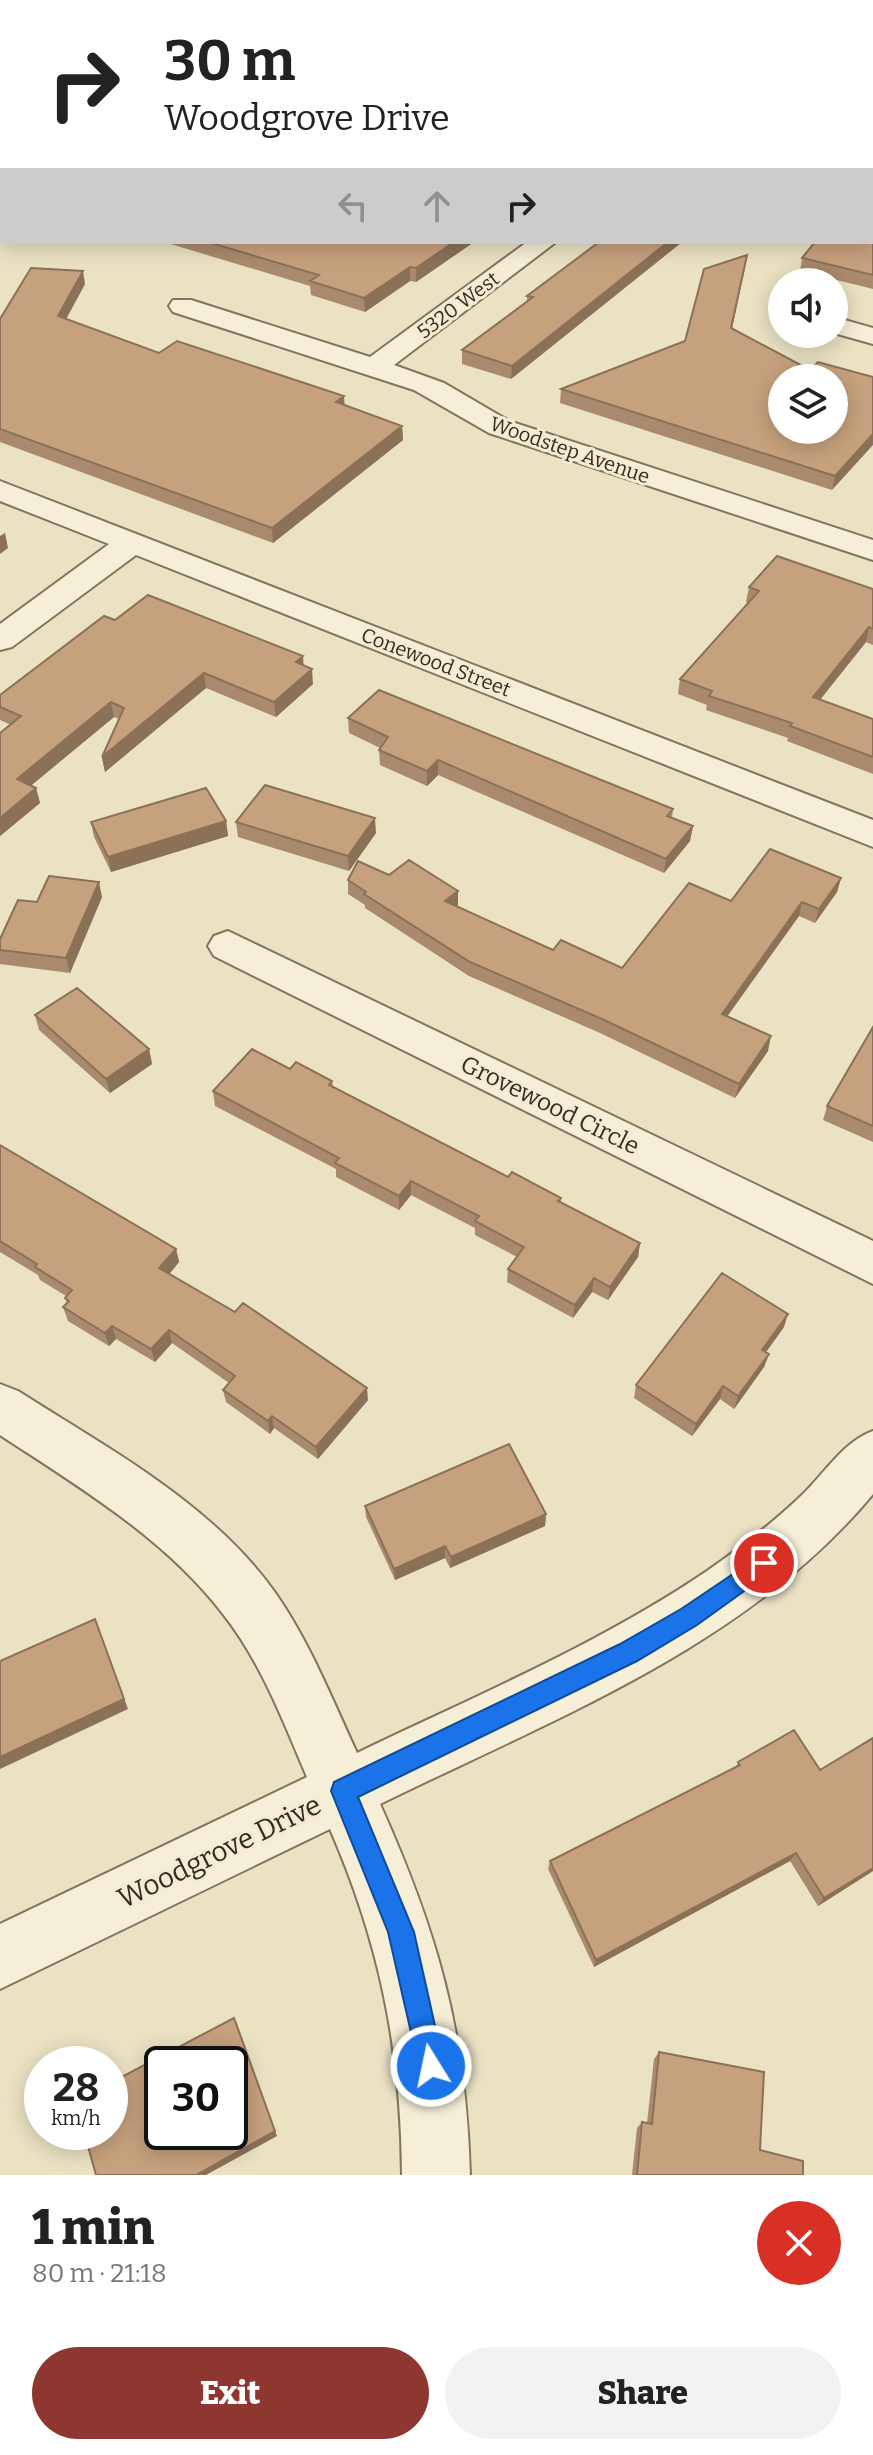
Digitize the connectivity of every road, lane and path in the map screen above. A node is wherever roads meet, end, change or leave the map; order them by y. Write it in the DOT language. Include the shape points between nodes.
graph roads {
  1 [pos="540,244"];
  2 [pos="182,306"];
  3 [pos="848,329"];
  4 [pos="873,336"];
  5 [pos="373,368"];
  6 [pos="0,490"];
  7 [pos="132,543"];
  8 [pos="873,550"];
  9 [pos="0,640"];
  10 [pos="873,834"];
  11 [pos="228,946"];
  12 [pos="873,1264"];
  13 [pos="0,1407"];
  14 [pos="873,1455"];
  15 [pos="343,1791"];
  16 [pos="0,1957"];
  17 [pos="436,2175"];
  1 -- 5 [label="street, 5320 West"];
  2 -- 5 [label="street, Woodstep Avenue"];
  3 -- 4 [label="street"];
  5 -- 8 [label="street, Woodstep Avenue" via="435,388 499,427"];
  6 -- 7 [label="street, Conewood Street"];
  7 -- 9 [label="street"];
  7 -- 10 [label="street, Conewood Street"];
  11 -- 12 [label="street, Grovewood Circle"];
  13 -- 15 [label="street" via="163,1516 231,1579 287,1664"];
  14 -- 15 [label="street, Woodgrove Drive" via="786,1546 689,1617 629,1652"];
  15 -- 16 [label="street, Woodgrove Drive"];
  15 -- 17 [label="street" via="401,1932 419,2003 431,2066"];
}
